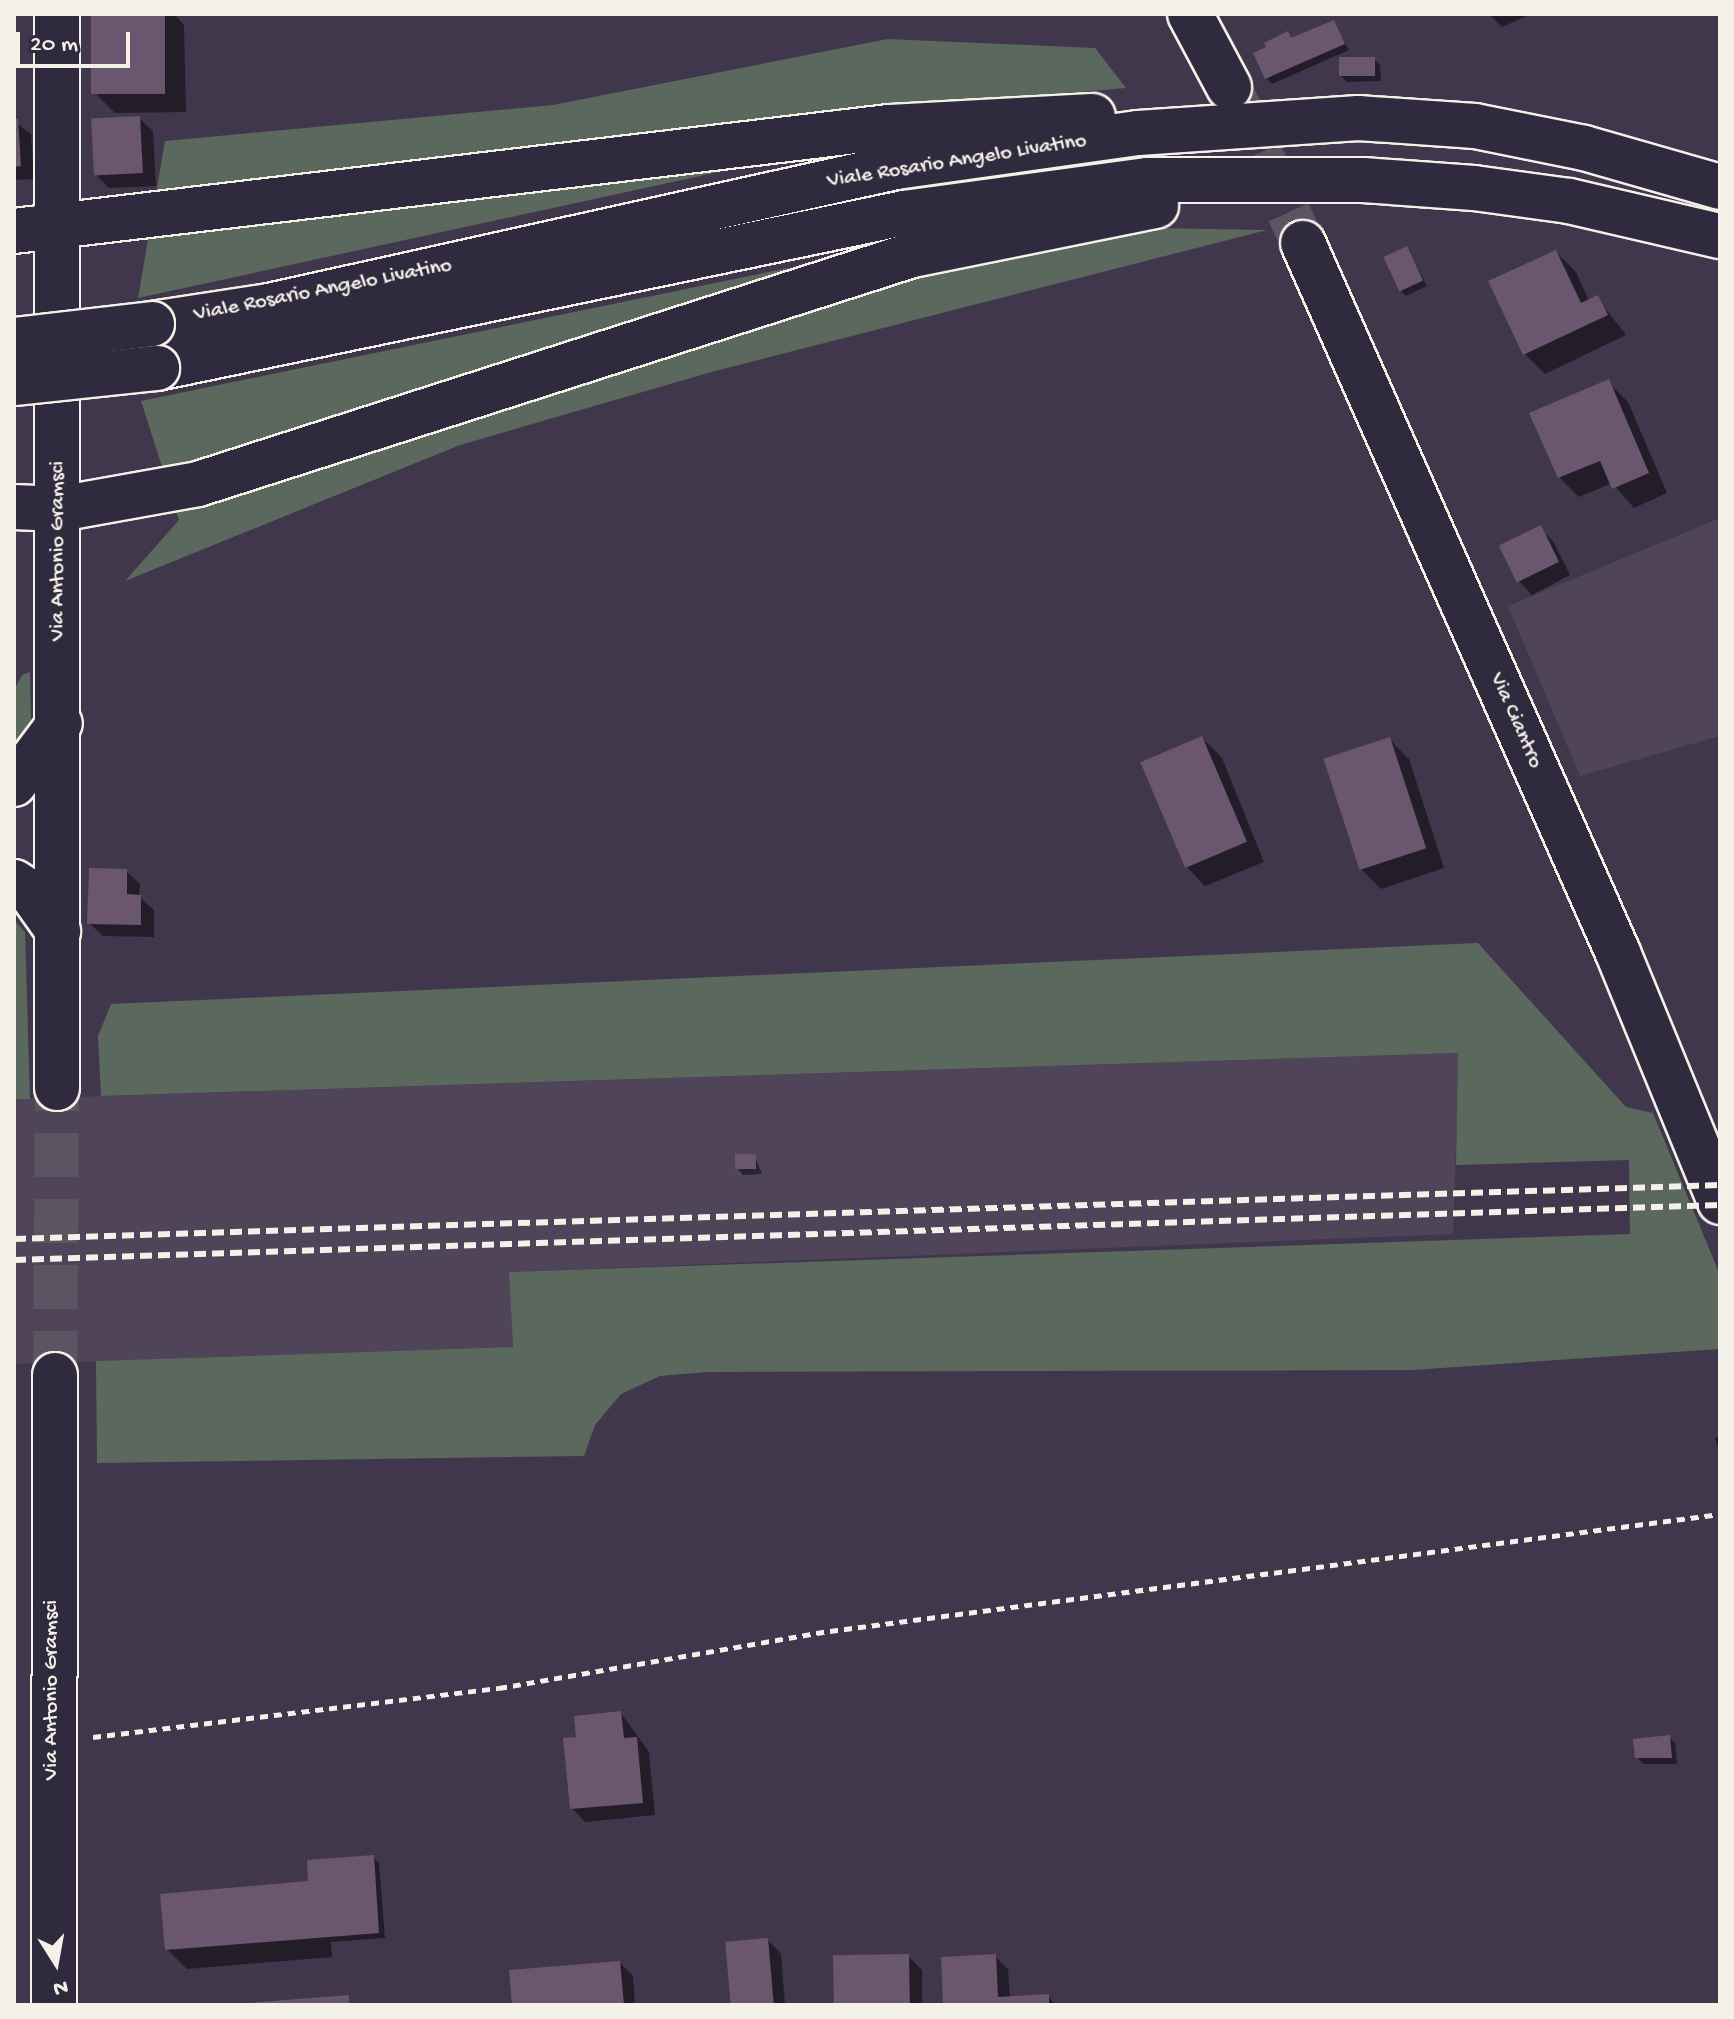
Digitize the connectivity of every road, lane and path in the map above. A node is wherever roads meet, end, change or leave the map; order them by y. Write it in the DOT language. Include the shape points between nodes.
graph roads {
  1 [pos="57,14"];
  2 [pos="1190,14"];
  3 [pos="1229,87"];
  4 [pos="1358,118"];
  5 [pos="1363,180"];
  6 [pos="1720,187"];
  7 [pos="58,225"];
  8 [pos="14,231"];
  9 [pos="1720,236"];
  10 [pos="1303,243"];
  11 [pos="14,340"];
  12 [pos="14,383"];
  13 [pos="14,507"];
  14 [pos="59,509"];
  15 [pos="60,723"];
  16 [pos="14,784"];
  17 [pos="14,801"];
  18 [pos="59,828"];
  19 [pos="14,870"];
  20 [pos="14,882"];
  21 [pos="58,931"];
  22 [pos="57,1088"];
  23 [pos="1720,1202"];
  24 [pos="55,1375"];
  25 [pos="1720,1514"];
  26 [pos="53,1742"];
  27 [pos="54,2005"];
  1 -- 7 [label="main road, Via Antonio Gramsci"];
  2 -- 3 [label="main road"];
  4 -- 6 [label="main road, Viale Rosario Angelo Livatino" via="1475,126 1584,148"];
  4 -- 7 [label="main road" via="996,118"];
  4 -- 11 [label="main road, Viale Rosario Angelo Livatino, bridge" via="1138,133 896,167 269,306"];
  5 -- 9 [label="main road, Viale Rosario Angelo Livatino" via="1569,201"];
  5 -- 12 [label="main road, Viale Rosario Angelo Livatino, bridge" via="1147,180 1025,193 904,213 157,368"];
  5 -- 14 [label="main road" via="1153,206 912,255 198,484"];
  7 -- 8 [label="main road"];
  7 -- 14 [label="main road, Via Antonio Gramsci"];
  10 -- 23 [label="main road, Via Ciantro" via="1618,953"];
  13 -- 14 [label="main road"];
  14 -- 15 [label="main road, Via Antonio Gramsci"];
  15 -- 16 [label="main road"];
  15 -- 18 [label="main road, Via Antonio Gramsci"];
  17 -- 18 [label="main road"];
  18 -- 19 [label="main road"];
  18 -- 21 [label="main road, Via Antonio Gramsci"];
  20 -- 21 [label="main road" via="31,893"];
  21 -- 22 [label="main road, Via Antonio Gramsci"];
  24 -- 26 [label="main road, Via Antonio Gramsci"];
  25 -- 26 [label="path" via="830,1631 499,1688"];
  26 -- 27 [label="main road, Via Antonio Gramsci"];
}
